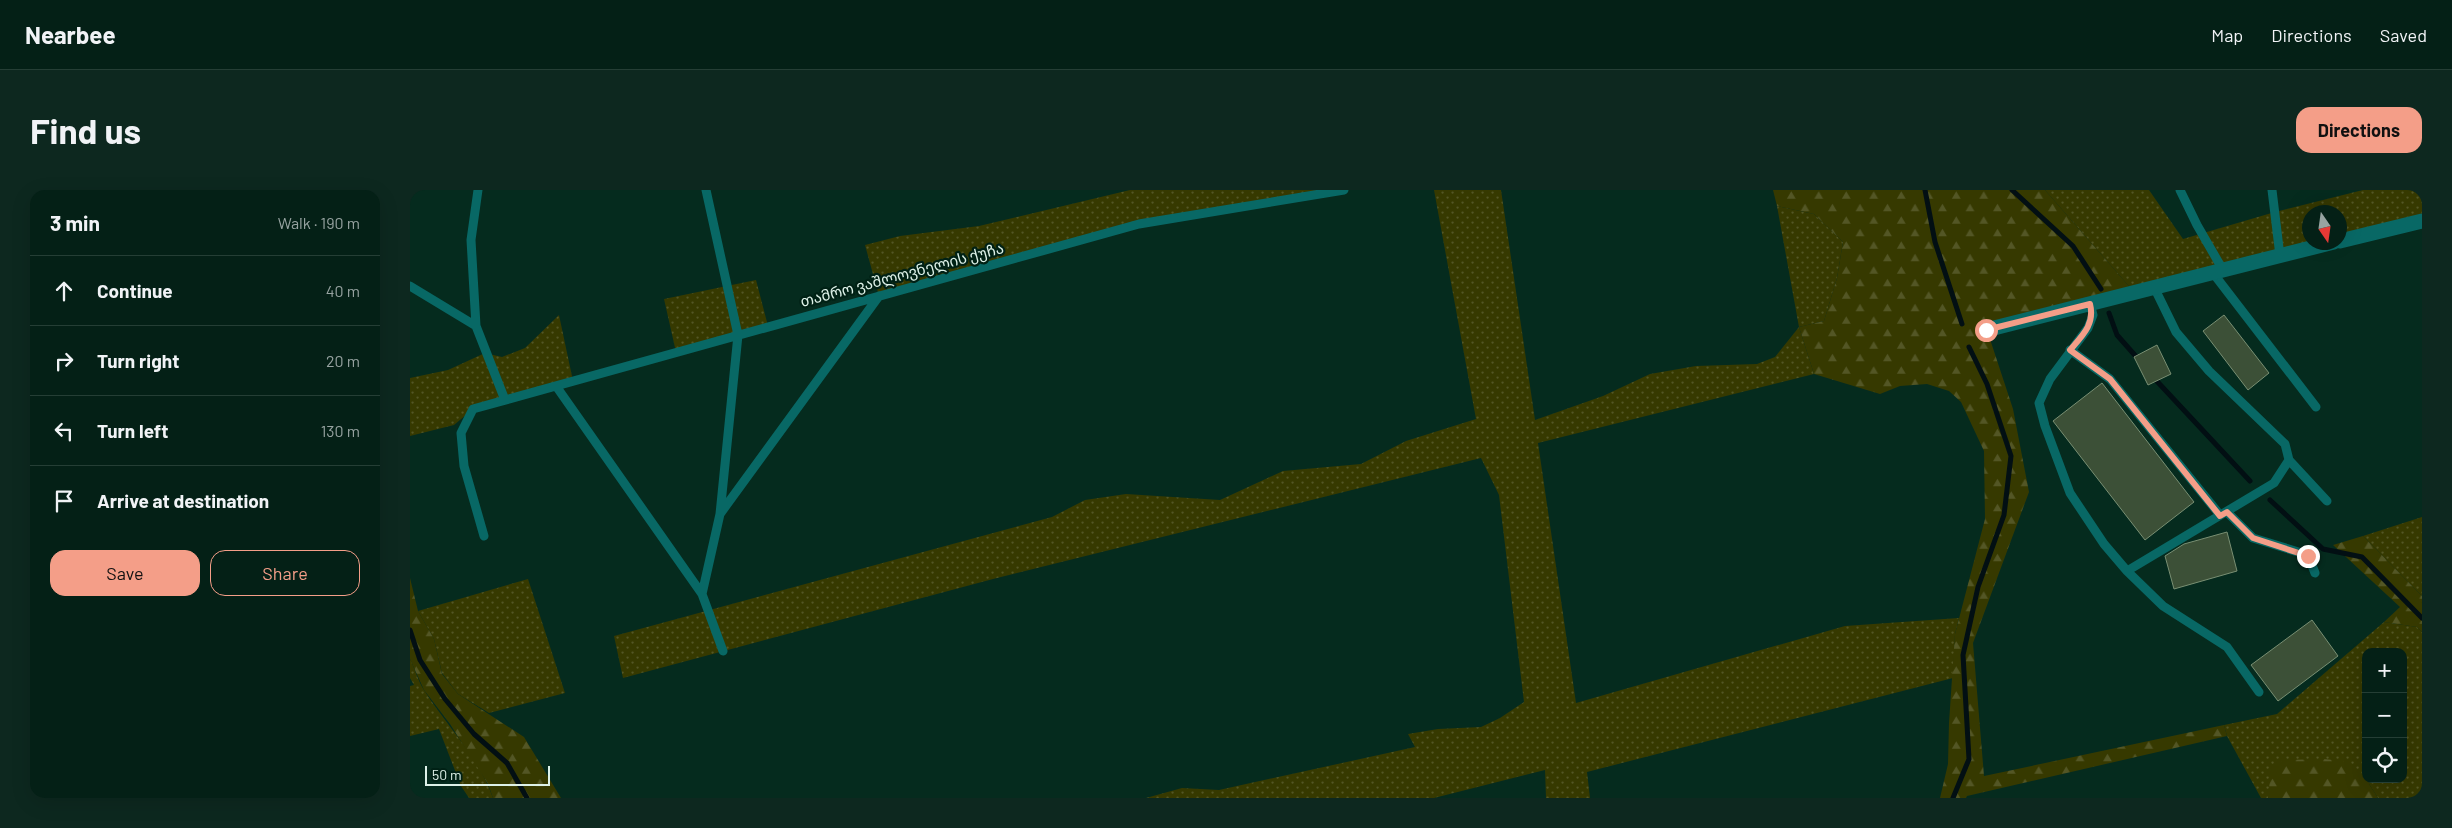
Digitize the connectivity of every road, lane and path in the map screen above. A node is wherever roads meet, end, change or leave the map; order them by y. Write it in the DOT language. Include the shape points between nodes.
graph roads {
  1 [pos="478,190"];
  2 [pos="706,190"];
  3 [pos="1344,190"];
  4 [pos="2180,190"];
  5 [pos="2272,190"];
  6 [pos="2422,221"];
  7 [pos="2347,239"];
  8 [pos="2303,250"];
  9 [pos="2280,256"];
  10 [pos="2218,271"];
  11 [pos="410,286"];
  12 [pos="2154,287"];
  13 [pos="879,296"];
  14 [pos="2090,304"];
  15 [pos="476,326"];
  16 [pos="1986,330"];
  17 [pos="738,335"];
  18 [pos="2070,350"];
  19 [pos="556,386"];
  20 [pos="505,400"];
  21 [pos="2316,407"];
  22 [pos="2289,460"];
  23 [pos="2327,501"];
  24 [pos="720,514"];
  25 [pos="2223,514"];
  26 [pos="484,536"];
  27 [pos="2127,571"];
  28 [pos="2315,573"];
  29 [pos="702,594"];
  30 [pos="723,651"];
  31 [pos="2259,692"];
  1 -- 15 [label="lane" via="471,240"];
  2 -- 17 [label="lane"];
  3 -- 13 [label="lane, თამრო ვაშლოვნელის ქუჩა" via="1139,224"];
  4 -- 10 [label="lane"];
  5 -- 9 [label="lane"];
  6 -- 7 [label="street"];
  8 -- 9 [label="street"];
  9 -- 10 [label="street"];
  10 -- 12 [label="street"];
  10 -- 21 [label="lane"];
  11 -- 15 [label="lane"];
  12 -- 14 [label="street"];
  12 -- 22 [label="lane" via="2176,332 2209,371 2285,444"];
  13 -- 17 [label="lane, თამრო ვაშლოვნელის ქუჩა"];
  13 -- 24 [label="lane"];
  14 -- 16 [label="street"];
  14 -- 18 [label="lane" via="2093,315 2088,328"];
  15 -- 20 [label="lane"];
  17 -- 19 [label="lane, თამრო ვაშლოვნელის ქუჩა"];
  17 -- 24 [label="lane"];
  18 -- 25 [label="lane" via="2110,379"];
  18 -- 27 [label="lane" via="2050,379 2039,403 2070,493 2104,544"];
  19 -- 20 [label="lane, თამრო ვაშლოვნელის ქუჩა"];
  19 -- 29 [label="lane"];
  20 -- 26 [label="lane, თამრო ვაშლოვნელის ქუჩა" via="473,409 461,433 464,466"];
  22 -- 23 [label="lane"];
  22 -- 25 [label="lane" via="2274,482"];
  24 -- 29 [label="lane"];
  25 -- 27 [label="lane"];
  25 -- 28 [label="lane" via="2253,538 2308,556"];
  27 -- 31 [label="lane" via="2163,606 2227,647"];
  29 -- 30 [label="lane"];
}
